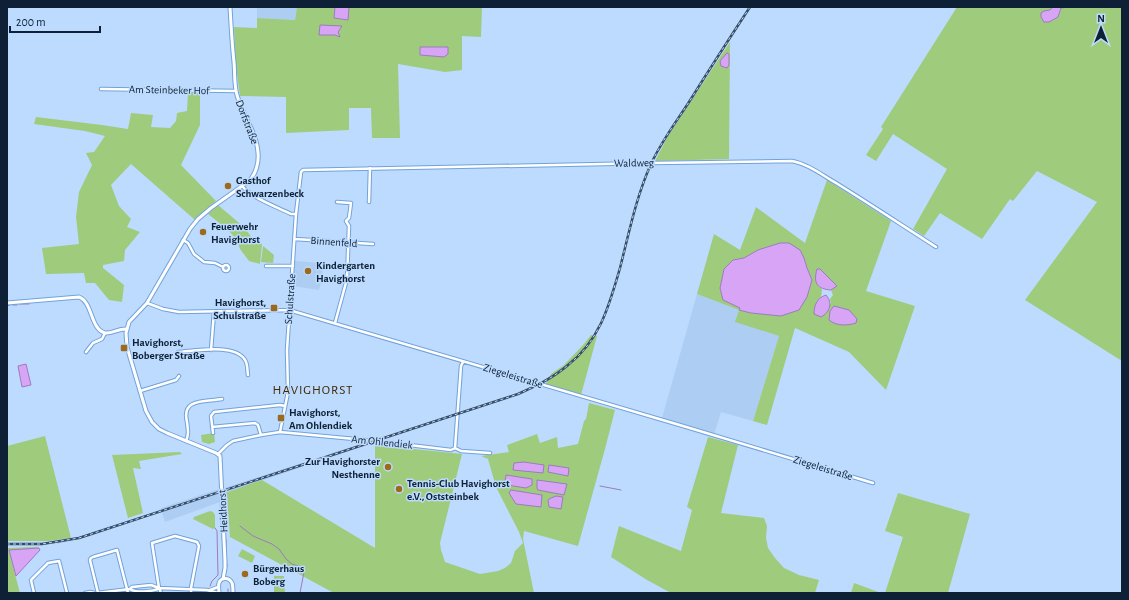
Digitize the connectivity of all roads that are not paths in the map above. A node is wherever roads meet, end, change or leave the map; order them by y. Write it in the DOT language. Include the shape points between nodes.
graph roads {
  1 [pos="230,7"];
  2 [pos="101,89"];
  3 [pos="236,91"];
  4 [pos="370,168"];
  5 [pos="307,169"];
  6 [pos="242,186"];
  7 [pos="337,202"];
  8 [pos="369,202"];
  9 [pos="296,214"];
  10 [pos="295,239"];
  11 [pos="184,240"];
  12 [pos="348,243"];
  13 [pos="373,244"];
  14 [pos="936,247"];
  15 [pos="266,266"];
  16 [pos="293,266"];
  17 [pos="223,267"];
  18 [pos="7,303"];
  19 [pos="147,303"];
  20 [pos="289,310"];
  21 [pos="214,312"];
  22 [pos="335,323"];
  23 [pos="127,329"];
  24 [pos="105,333"];
  25 [pos="212,350"];
  26 [pos="86,352"];
  27 [pos="178,352"];
  28 [pos="463,362"];
  29 [pos="248,375"];
  30 [pos="179,376"];
  31 [pos="140,392"];
  32 [pos="222,399"];
  33 [pos="285,406"];
  34 [pos="212,427"];
  35 [pos="280,432"];
  36 [pos="213,433"];
  37 [pos="260,435"];
  38 [pos="186,441"];
  39 [pos="455,448"];
  40 [pos="490,453"];
  41 [pos="218,454"];
  42 [pos="873,483"];
  43 [pos="225,568"];
  44 [pos="223,579"];
  45 [pos="228,579"];
  46 [pos="218,587"];
  47 [pos="159,588"];
  48 [pos="191,588"];
  49 [pos="129,589"];
  50 [pos="207,590"];
  51 [pos="233,592"];
  52 [pos="34,593"];
  53 [pos="68,593"];
  54 [pos="84,593"];
  55 [pos="97,593"];
  56 [pos="128,593"];
  57 [pos="161,593"];
  58 [pos="191,593"];
  59 [pos="218,593"];
  60 [pos="237,593"];
  1 -- 3 [label="street, Dorfstraße"];
  2 -- 3 [label="street, Am Steinbeker Hof"];
  3 -- 6 [label="street, Dorfstraße" via="258,153 254,175"];
  4 -- 5 [label="street, Waldweg"];
  4 -- 8 [label="street"];
  4 -- 14 [label="street, Waldweg" via="792,161 807,166"];
  5 -- 9 [label="street, Schulstraße" via="301,172"];
  6 -- 9 [label="street" via="258,198"];
  6 -- 11 [label="street, Dorfstraße" via="207,211"];
  7 -- 12 [label="street" via="351,203 349,218 346,221 349,226"];
  9 -- 10 [label="street, Schulstraße"];
  10 -- 12 [label="street, Binnenfeld"];
  10 -- 16 [label="street, Schulstraße"];
  11 -- 17 [label="street" via="194,254 204,262"];
  11 -- 19 [label="street, Dorfstraße"];
  12 -- 13 [label="street, Binnenfeld"];
  12 -- 22 [label="street" via="347,279"];
  15 -- 16 [label="street"];
  16 -- 20 [label="street, Schulstraße"];
  18 -- 24 [label="street" via="76,297 83,299 98,327"];
  19 -- 21 [label="street, Ziegeleistraße" via="179,312"];
  19 -- 23 [label="street, Dorfstraße" via="130,321"];
  20 -- 21 [label="street, Ziegeleistraße"];
  20 -- 22 [label="street, Ziegeleistraße"];
  20 -- 33 [label="street, Schulstraße" via="288,392"];
  21 -- 25 [label="street"];
  22 -- 28 [label="street, Ziegeleistraße"];
  23 -- 24 [label="street"];
  23 -- 31 [label="street" via="127,345"];
  24 -- 26 [label="street" via="102,339 93,343"];
  25 -- 27 [label="street"];
  25 -- 29 [label="street" via="231,350 238,353 245,359"];
  28 -- 39 [label="street"];
  28 -- 42 [label="street, Ziegeleistraße"];
  30 -- 31 [label="street" via="176,380"];
  31 -- 38 [label="street" via="146,414 153,424 163,432"];
  32 -- 38 [label="street" via="189,406 185,416 189,433"];
  33 -- 34 [label="street" via="214,412 211,416"];
  33 -- 35 [label="street, Schulstraße"];
  34 -- 36 [label="street"];
  34 -- 37 [label="street" via="255,423"];
  35 -- 37 [label="street, Am Ohlendiek"];
  35 -- 39 [label="street, Am Ohlendiek" via="451,450"];
  37 -- 41 [label="street, Am Ohlendiek" via="231,442"];
  38 -- 41 [label="street"];
  39 -- 40 [label="street, Am Ohlendiek" via="461,451"];
  41 -- 43 [label="street, Heidhorst"];
  43 -- 44 [label="street, Heidhorst"];
  43 -- 45 [label="street, Heidhorst"];
  44 -- 45 [label="street"];
  44 -- 46 [label="street, Heidhorst"];
  45 -- 51 [label="street, Heidhorst" via="232,583"];
  46 -- 50 [label="street"];
  46 -- 59 [label="street"];
  47 -- 48 [label="street"];
  47 -- 48 [label="street" via="152,543 175,536 197,542"];
  47 -- 49 [label="street" via="154,591"];
  47 -- 49 [label="street" via="151,585 132,586"];
  47 -- 57 [label="street"];
  48 -- 50 [label="street"];
  48 -- 58 [label="street"];
  49 -- 55 [label="street"];
  49 -- 55 [label="street" via="118,552 114,551 93,556 90,560"];
  49 -- 56 [label="street"];
  50 -- 59 [label="street"];
  51 -- 60 [label="street"];
  52 -- 53 [label="street" via="31,580 48,563 59,561"];
  54 -- 55 [label="street"];
}
